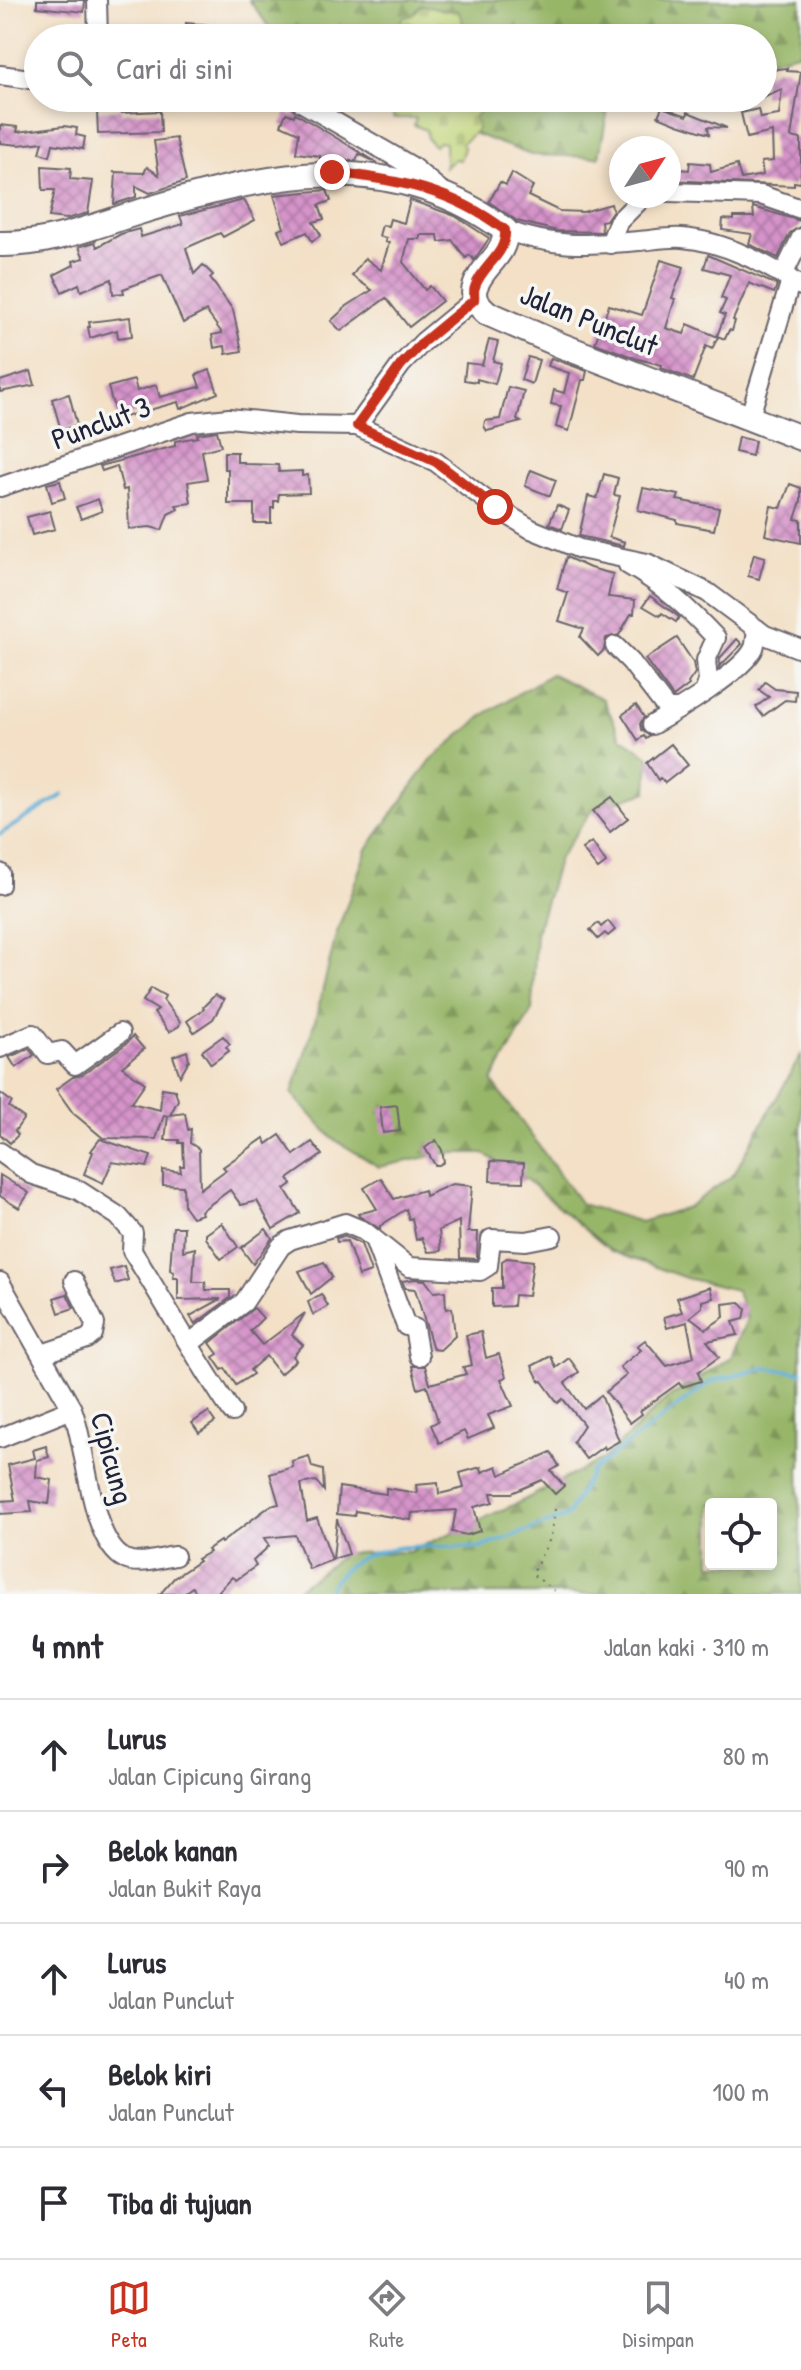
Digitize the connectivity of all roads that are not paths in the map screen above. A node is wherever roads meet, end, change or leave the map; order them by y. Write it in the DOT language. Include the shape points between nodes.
graph roads {
  1 [pos="97,0"];
  2 [pos="98,24"];
  3 [pos="0,75"];
  4 [pos="24,78"];
  5 [pos="318,112"];
  6 [pos="681,192"];
  7 [pos="448,196"];
  8 [pos="632,208"];
  9 [pos="801,209"];
  10 [pos="505,230"];
  11 [pos="801,238"];
  12 [pos="0,244"];
  13 [pos="610,244"];
  14 [pos="792,280"];
  15 [pos="474,300"];
  16 [pos="750,416"];
  17 [pos="357,426"];
  18 [pos="801,438"];
  19 [pos="0,487"];
  20 [pos="608,554"];
  21 [pos="757,629"];
  22 [pos="615,646"];
  23 [pos="801,649"];
  24 [pos="705,690"];
  25 [pos="679,709"];
  26 [pos="652,725"];
  27 [pos="0,873"];
  28 [pos="0,885"];
  29 [pos="120,1033"];
  30 [pos="0,1048"];
  31 [pos="0,1152"];
  32 [pos="552,1236"];
  33 [pos="375,1242"];
  34 [pos="74,1281"];
  35 [pos="0,1282"];
  36 [pos="190,1343"];
  37 [pos="42,1354"];
  38 [pos="419,1356"];
  39 [pos="72,1409"];
  40 [pos="232,1412"];
  41 [pos="0,1438"];
  42 [pos="175,1556"];
  1 -- 2 [label="street"];
  3 -- 4 [label="street"];
  5 -- 7 [label="street" via="411,166"];
  6 -- 9 [label="street" via="761,195"];
  7 -- 10 [label="main road"];
  7 -- 12 [label="main road" via="374,177 332,172 287,176 176,201 54,238"];
  8 -- 13 [label="street" via="618,222"];
  10 -- 13 [label="street" via="564,245"];
  10 -- 15 [label="main road, Jalan Punclut" via="506,240 475,286"];
  11 -- 14 [label="street"];
  13 -- 14 [label="street" via="681,238 724,247"];
  14 -- 16 [label="street"];
  15 -- 16 [label="main road, Jalan Punclut" via="487,313 560,345"];
  15 -- 17 [label="street" via="401,365"];
  16 -- 18 [label="main road, Jalan Punclut"];
  17 -- 19 [label="street, Punclut 3" via="229,418 176,426"];
  17 -- 20 [label="street" via="436,462 531,529"];
  20 -- 21 [label="street" via="647,563 690,582"];
  20 -- 24 [label="street" via="681,601 716,638 706,660"];
  21 -- 23 [label="street"];
  21 -- 24 [label="street" via="753,649"];
  22 -- 25 [label="street" via="667,709"];
  24 -- 25 [label="street"];
  25 -- 26 [label="street"];
  27 -- 28 [label="street"];
  29 -- 30 [label="street" via="75,1065 62,1051 48,1054 33,1034"];
  31 -- 36 [label="street" via="31,1174 78,1190 118,1216 133,1233 132,1251"];
  32 -- 33 [label="street" via="491,1239 488,1266 480,1271 409,1267"];
  33 -- 36 [label="street" via="345,1223 290,1240 244,1302"];
  33 -- 38 [label="street" via="406,1326 414,1328"];
  34 -- 37 [label="street" via="95,1324 93,1334"];
  35 -- 37 [label="street, Cipicung"];
  36 -- 40 [label="street"];
  37 -- 39 [label="street, Cipicung"];
  39 -- 41 [label="street"];
  39 -- 42 [label="street, Cipicung" via="95,1513 111,1545 125,1559 140,1562"];
}
